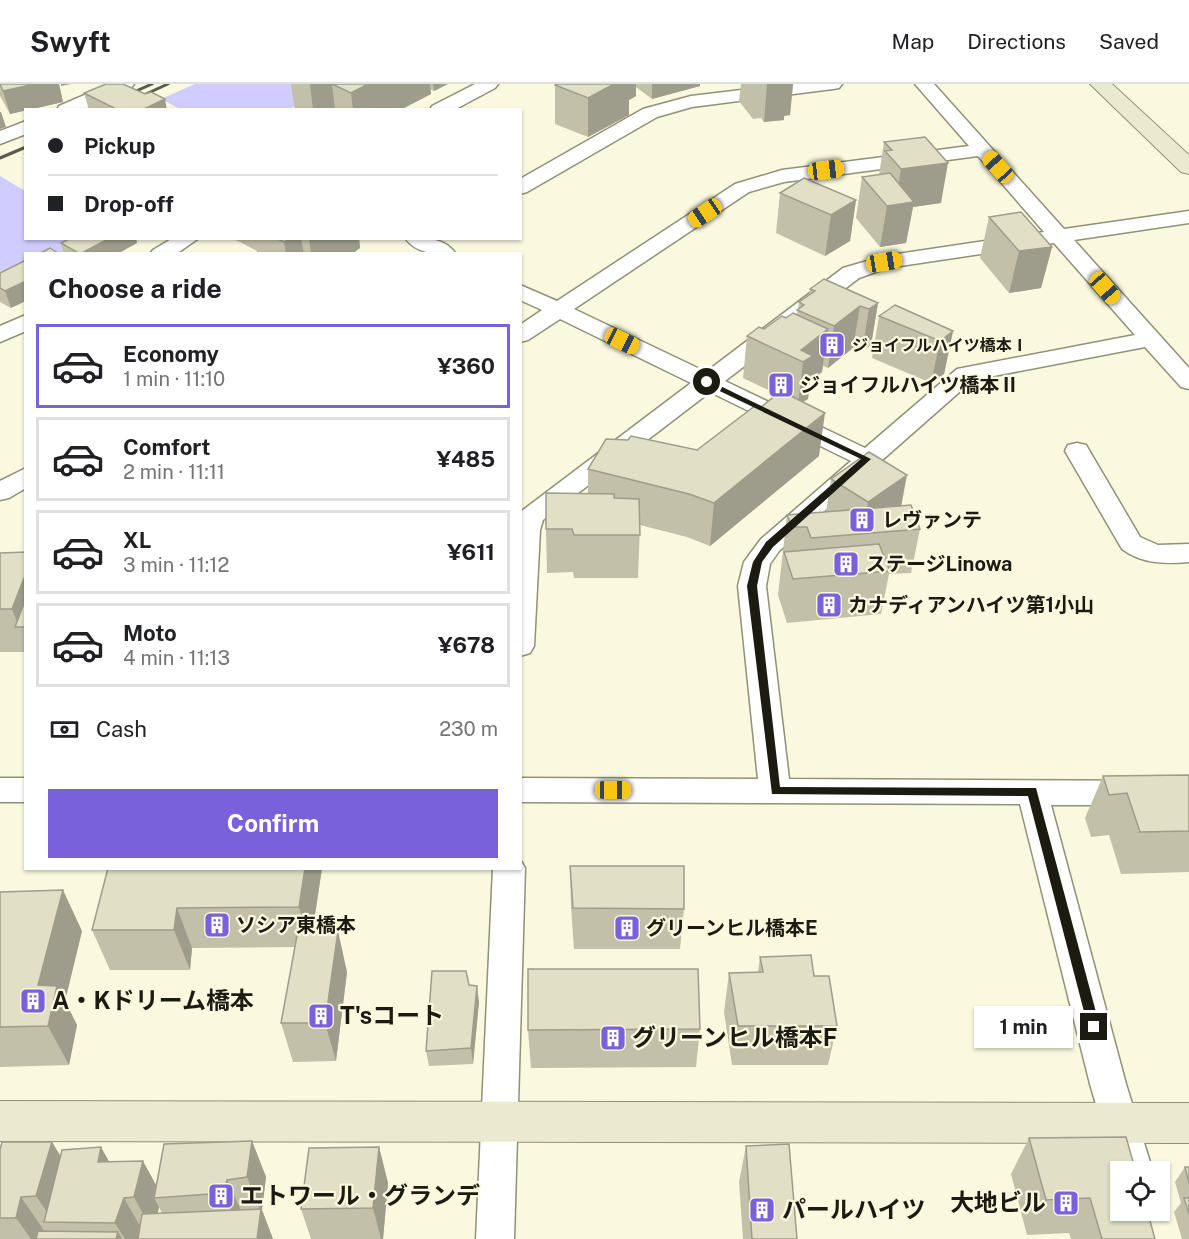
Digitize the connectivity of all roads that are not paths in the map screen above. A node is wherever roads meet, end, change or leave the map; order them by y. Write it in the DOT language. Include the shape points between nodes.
graph roads {
  1 [pos="489,84"];
  2 [pos="833,84"];
  3 [pos="924,84"];
  4 [pos="1100,84"];
  5 [pos="124,91"];
  6 [pos="72,108"];
  7 [pos="444,108"];
  8 [pos="24,128"];
  9 [pos="0,138"];
  10 [pos="982,150"];
  11 [pos="1189,166"];
  12 [pos="522,187"];
  13 [pos="1189,217"];
  14 [pos="1059,236"];
  15 [pos="185,240"];
  16 [pos="420,243"];
  17 [pos="164,252"];
  18 [pos="441,252"];
  19 [pos="522,292"];
  20 [pos="559,310"];
  21 [pos="24,323"];
  22 [pos="522,334"];
  23 [pos="0,335"];
  24 [pos="1150,339"];
  25 [pos="707,382"];
  26 [pos="1189,382"];
  27 [pos="1077,451"];
  28 [pos="867,459"];
  29 [pos="24,477"];
  30 [pos="0,491"];
  31 [pos="1189,553"];
  32 [pos="523,560"];
  33 [pos="522,589"];
  34 [pos="0,790"];
  35 [pos="24,790"];
  36 [pos="522,790"];
  37 [pos="775,791"];
  38 [pos="1032,791"];
  39 [pos="1189,793"];
  40 [pos="509,870"];
  41 [pos="0,1121"];
  42 [pos="500,1122"];
  43 [pos="1119,1123"];
  44 [pos="1189,1123"];
  45 [pos="1131,1161"];
  46 [pos="495,1239"];
  1 -- 7 [label="street"];
  2 -- 12 [label="street" via="691,102 659,110"];
  3 -- 10 [label="street"];
  4 -- 11 [label="street"];
  5 -- 6 [label="street"];
  8 -- 9 [label="street"];
  10 -- 14 [label="street"];
  10 -- 20 [label="street" via="782,176 742,188"];
  13 -- 14 [label="street"];
  14 -- 24 [label="street"];
  14 -- 25 [label="street" via="884,262 851,273"];
  15 -- 17 [label="street"];
  16 -- 18 [label="street"];
  19 -- 20 [label="street"];
  20 -- 22 [label="street"];
  20 -- 25 [label="street"];
  21 -- 23 [label="street"];
  24 -- 26 [label="street"];
  24 -- 28 [label="street" via="965,374"];
  25 -- 28 [label="street"];
  25 -- 32 [label="street" via="532,516"];
  27 -- 31 [label="street" via="1131,543 1158,555"];
  28 -- 37 [label="street" via="770,545 757,562 752,586"];
  29 -- 30 [label="street"];
  32 -- 33 [label="street"];
  34 -- 35 [label="street"];
  36 -- 37 [label="street"];
  37 -- 38 [label="street"];
  38 -- 39 [label="street"];
  38 -- 43 [label="street"];
  40 -- 42 [label="street"];
  41 -- 42 [label="street"];
  42 -- 43 [label="street"];
  42 -- 46 [label="street"];
  43 -- 44 [label="street"];
  43 -- 45 [label="street"];
}
